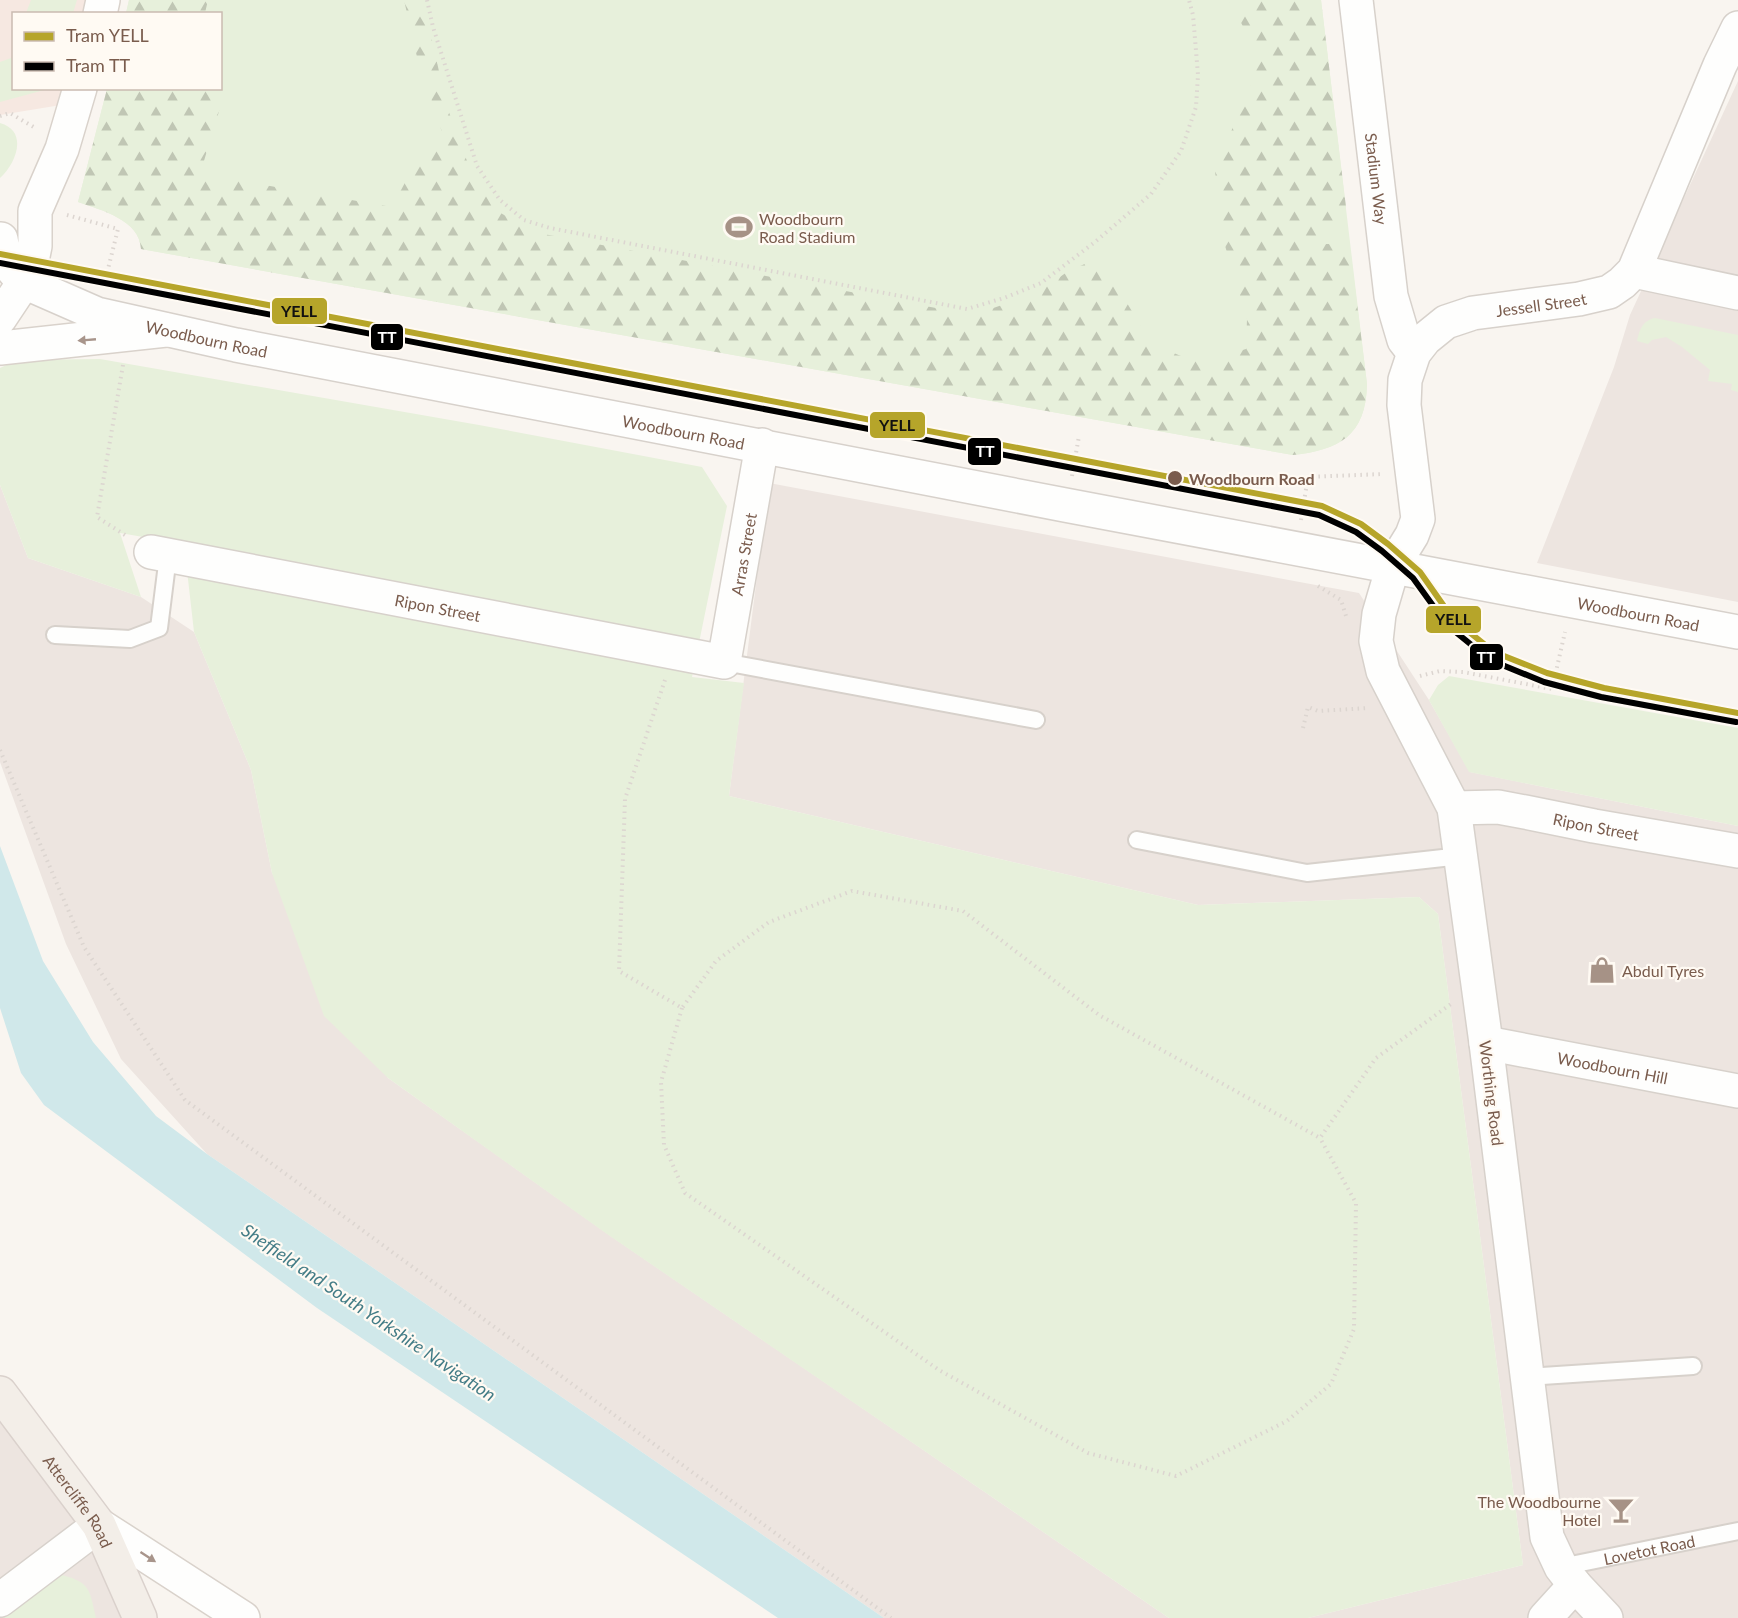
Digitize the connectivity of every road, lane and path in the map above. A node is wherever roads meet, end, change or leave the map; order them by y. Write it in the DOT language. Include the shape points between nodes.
graph roads {
  1 [pos="427,0"];
  2 [pos="1189,0"];
  3 [pos="1356,0"];
  4 [pos="1738,28"];
  5 [pos="79,90"];
  6 [pos="0,116"];
  7 [pos="44,133"];
  8 [pos="36,209"];
  9 [pos="0,239"];
  10 [pos="1634,270"];
  11 [pos="103,285"];
  12 [pos="12,286"];
  13 [pos="1738,293"];
  14 [pos="0,318"];
  15 [pos="166,330"];
  16 [pos="129,335"];
  17 [pos="0,348"];
  18 [pos="1413,353"];
  19 [pos="1079,436"];
  20 [pos="762,445"];
  21 [pos="1074,467"];
  22 [pos="1413,470"];
  23 [pos="1310,551"];
  24 [pos="160,554"];
  25 [pos="1393,566"];
  26 [pos="1738,632"];
  27 [pos="1575,633"];
  28 [pos="55,635"];
  29 [pos="670,652"];
  30 [pos="724,662"];
  31 [pos="1378,692"];
  32 [pos="1036,720"];
  33 [pos="1303,728"];
  34 [pos="0,750"];
  35 [pos="1454,808"];
  36 [pos="1137,840"];
  37 [pos="1738,851"];
  38 [pos="1461,856"];
  39 [pos="1479,984"];
  40 [pos="682,1008"];
  41 [pos="1486,1043"];
  42 [pos="1738,1091"];
  43 [pos="1320,1138"];
  44 [pos="1693,1366"];
  45 [pos="1527,1377"];
  46 [pos="0,1393"];
  47 [pos="99,1525"];
  48 [pos="1738,1531"];
  49 [pos="1568,1576"];
  50 [pos="0,1600"];
  51 [pos="140,1618"];
  52 [pos="243,1618"];
  53 [pos="891,1618"];
  54 [pos="1545,1618"];
  55 [pos="1606,1618"];
  1 -- 2 [label="path" via="477,166 500,200 524,220 968,309 1041,283 1151,194 1181,151 1196,107 1198,75"];
  3 -- 18 [label="street, Stadium Way" via="1391,296 1404,340"];
  4 -- 10 [label="street, Jessell Street"];
  5 -- 8 [label="street" via="62,149"];
  6 -- 7 [label="path" via="10,113"];
  8 -- 9 [label="street"];
  8 -- 11 [label="path" via="118,229"];
  8 -- 12 [label="street" via="32,261"];
  9 -- 12 [label="street" via="11,269"];
  10 -- 13 [label="street"];
  10 -- 18 [label="street, Jessell Street" via="1609,292 1473,313 1446,322"];
  12 -- 14 [label="street"];
  12 -- 15 [label="street, Woodbourn Road" via="97,314"];
  15 -- 16 [label="street"];
  15 -- 20 [label="street, Woodbourn Road"];
  16 -- 17 [label="street, one-way"];
  16 -- 24 [label="path" via="97,518"];
  18 -- 22 [label="street, Jessell Street" via="1405,380 1404,405"];
  19 -- 21 [label="path"];
  20 -- 23 [label="street, Woodbourn Road"];
  20 -- 30 [label="street, Arras Street"];
  22 -- 23 [label="path" via="1308,477 1301,521 1320,532"];
  22 -- 25 [label="street, Jessell Street" via="1418,519"];
  23 -- 25 [label="street, Woodbourn Road"];
  24 -- 28 [label="lane" via="159,628 130,639"];
  24 -- 29 [label="street, Ripon Street"];
  25 -- 26 [label="street, Woodbourn Road"];
  25 -- 31 [label="street, Worthing Road" via="1379,614"];
  27 -- 31 [label="path" via="1565,632 1552,689 1440,671"];
  29 -- 30 [label="street, Ripon Street"];
  29 -- 40 [label="path" via="663,691 625,799 619,971"];
  30 -- 32 [label="lane"];
  31 -- 33 [label="path" via="1369,708 1318,711 1308,707"];
  31 -- 35 [label="street, Worthing Road"];
  34 -- 53 [label="path" via="84,947 185,1100"];
  35 -- 37 [label="street, Ripon Street" via="1498,807"];
  35 -- 38 [label="street, Worthing Road"];
  36 -- 38 [label="lane" via="1307,873"];
  38 -- 39 [label="street, Worthing Road"];
  39 -- 41 [label="street, Worthing Road"];
  39 -- 43 [label="path" via="1376,1058"];
  40 -- 43 [label="path" via="716,961 770,922 852,891 963,911 1099,1015"];
  40 -- 43 [label="path" via="661,1082 664,1145 686,1193 939,1370 1088,1453 1176,1476 1287,1421 1332,1384 1354,1329 1356,1203"];
  41 -- 42 [label="street, Woodbourn Hill"];
  41 -- 45 [label="street, Worthing Road"];
  44 -- 45 [label="lane"];
  45 -- 49 [label="street, Worthing Road" via="1547,1537"];
  46 -- 47 [label="main road, Attercliffe Road"];
  47 -- 50 [label="street"];
  47 -- 51 [label="main road, Attercliffe Road"];
  47 -- 52 [label="street, one-way"];
  48 -- 49 [label="lane, Lovetot Road"];
  49 -- 54 [label="street"];
  49 -- 55 [label="street, Worthing Road"];
}
